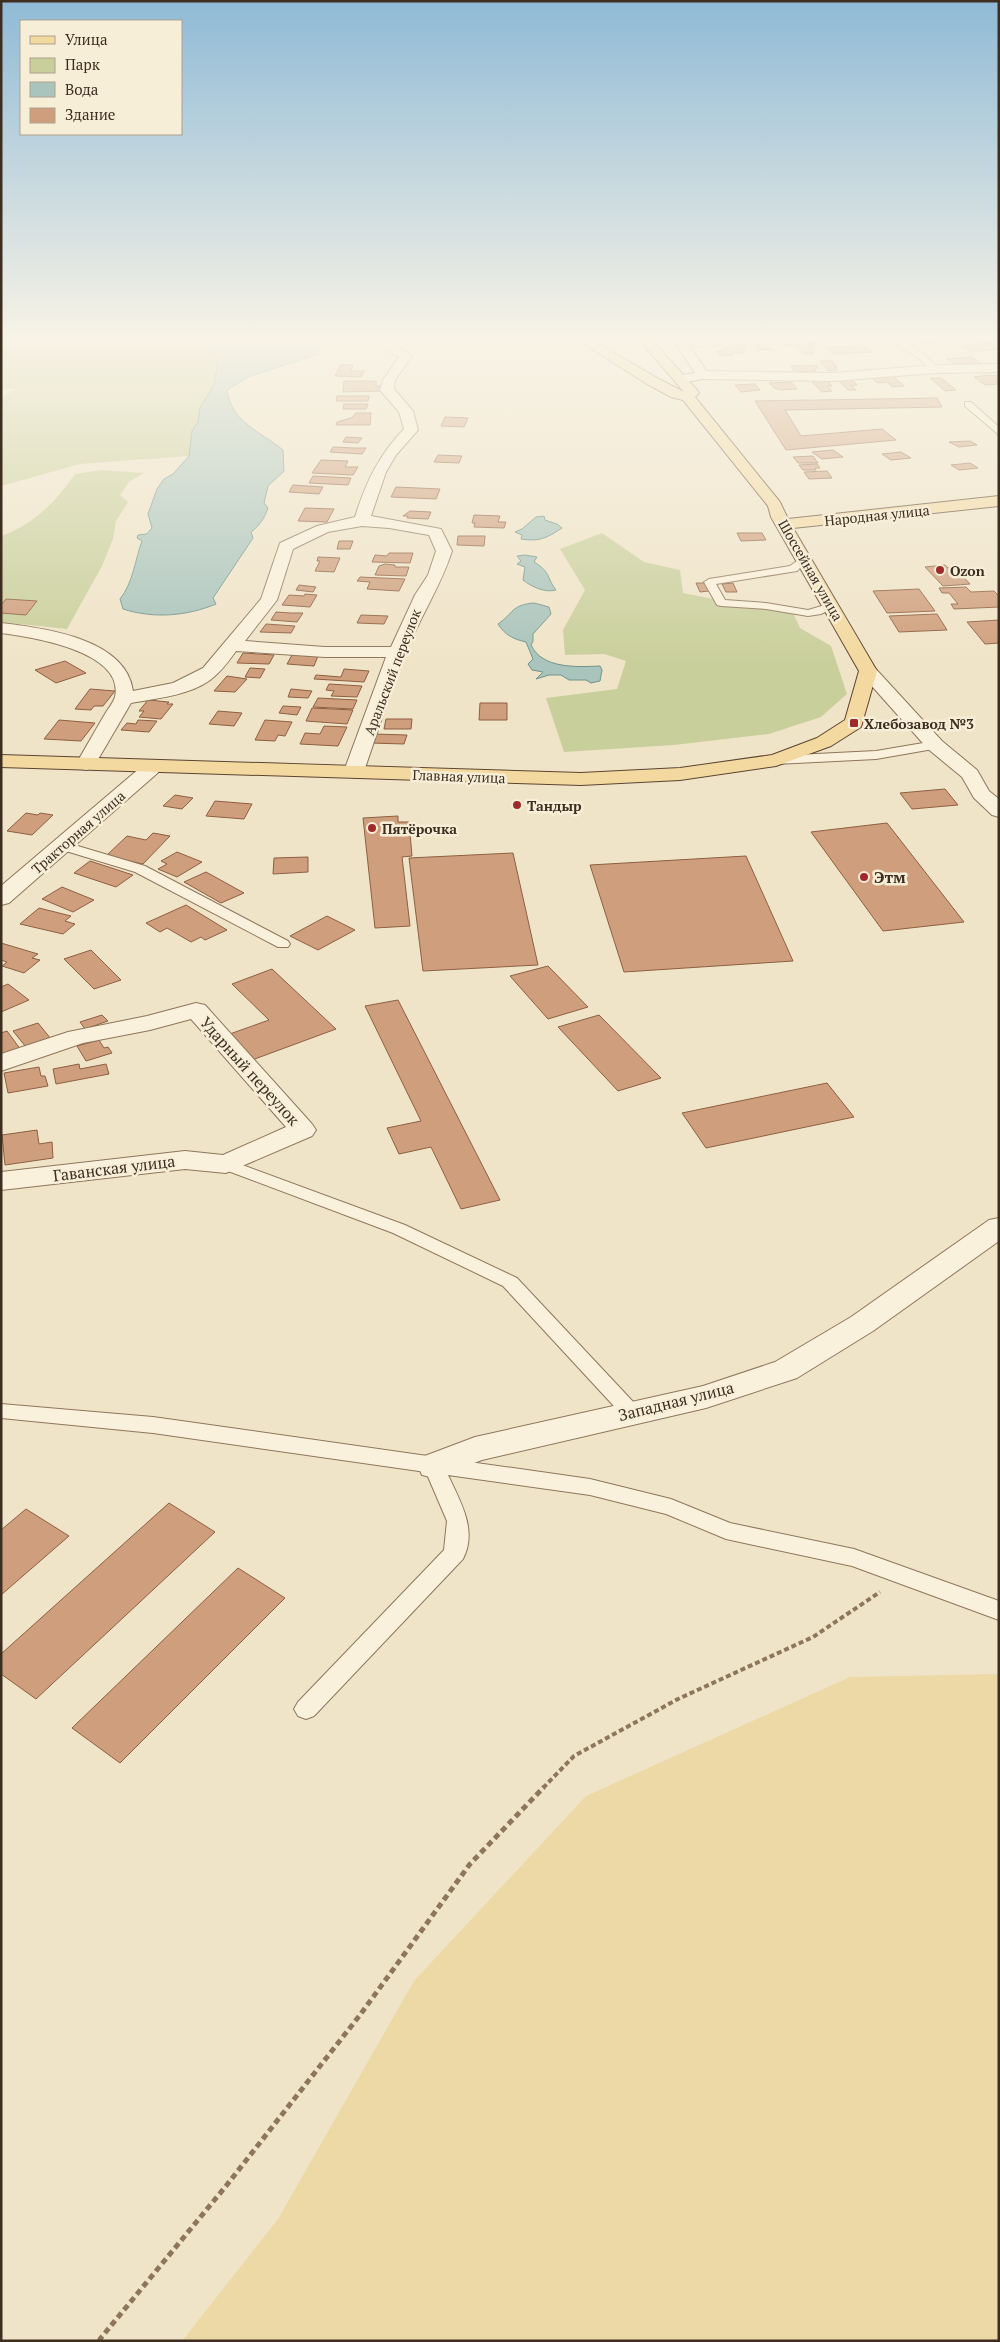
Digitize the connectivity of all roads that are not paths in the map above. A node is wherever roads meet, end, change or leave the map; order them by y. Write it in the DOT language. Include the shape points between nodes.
graph roads {
  1 [pos="398,444"];
  2 [pos="726,444"];
  3 [pos="999,501"];
  4 [pos="362,521"];
  5 [pos="784,524"];
  6 [pos="804,558"];
  7 [pos="832,606"];
  8 [pos="1,628"];
  9 [pos="233,645"];
  10 [pos="397,652"];
  11 [pos="868,671"];
  12 [pos="124,698"];
  13 [pos="935,745"];
  14 [pos="776,760"];
  15 [pos="1,761"];
  16 [pos="86,764"];
  17 [pos="154,766"];
  18 [pos="354,771"];
  19 [pos="999,811"];
  20 [pos="61,845"];
  21 [pos="1,871"];
  22 [pos="29,874"];
  23 [pos="1,898"];
  24 [pos="283,944"];
  25 [pos="1,1063"];
  26 [pos="226,1164"];
  27 [pos="1,1181"];
  28 [pos="999,1227"];
  29 [pos="1,1411"];
  30 [pos="631,1412"];
  31 [pos="434,1466"];
  32 [pos="999,1611"];
  33 [pos="306,1709"];
  1 -- 4 [label="street" via="382,462"];
  2 -- 5 [label="main road, Шоссейная улица" via="775,505"];
  3 -- 5 [label="main road, Народная улица"];
  4 -- 9 [label="street" via="306,536 286,546 269,600"];
  4 -- 10 [label="street, Аральский переулок" via="435,532 444,550 436,575 422,594"];
  5 -- 6 [label="main road, Шоссейная улица"];
  6 -- 7 [label="main road, Шоссейная улица"];
  6 -- 7 [label="lane" via="793,569 709,582 720,603 808,613"];
  7 -- 11 [label="main road, Шоссейная улица"];
  8 -- 12 [label="street" via="57,636 100,657 115,669 122,682"];
  9 -- 10 [label="street" via="325,652"];
  9 -- 12 [label="street" via="198,680"];
  10 -- 18 [label="street, Аральский переулок"];
  11 -- 13 [label="street"];
  11 -- 14 [label="main road, Главная улица" via="854,722 824,742"];
  12 -- 16 [label="street"];
  13 -- 14 [label="lane" via="876,754"];
  13 -- 19 [label="street" via="970,774 981,794"];
  14 -- 18 [label="main road, Главная улица" via="680,774 582,779"];
  15 -- 16 [label="main road, Главная улица"];
  16 -- 17 [label="main road, Главная улица"];
  17 -- 18 [label="main road, Главная улица"];
  17 -- 20 [label="street, Тракторная улица"];
  20 -- 22 [label="street, Тракторная улица"];
  20 -- 24 [label="lane" via="140,869"];
  21 -- 22 [label="street"];
  22 -- 23 [label="street, Тракторная улица"];
  25 -- 26 [label="street, Ударный переулок" via="77,1037 196,1010 304,1130"];
  26 -- 27 [label="street, Гаванская улица" via="185,1160"];
  26 -- 30 [label="lane" via="399,1229 510,1282"];
  28 -- 30 [label="street, Западная улица" via="862,1324 786,1370 706,1397"];
  29 -- 31 [label="lane" via="153,1426"];
  30 -- 31 [label="street, Западная улица" via="475,1449"];
  31 -- 32 [label="lane" via="590,1487 671,1507 726,1531 854,1558"];
  31 -- 33 [label="lane" via="458,1521 455,1553"];
}
